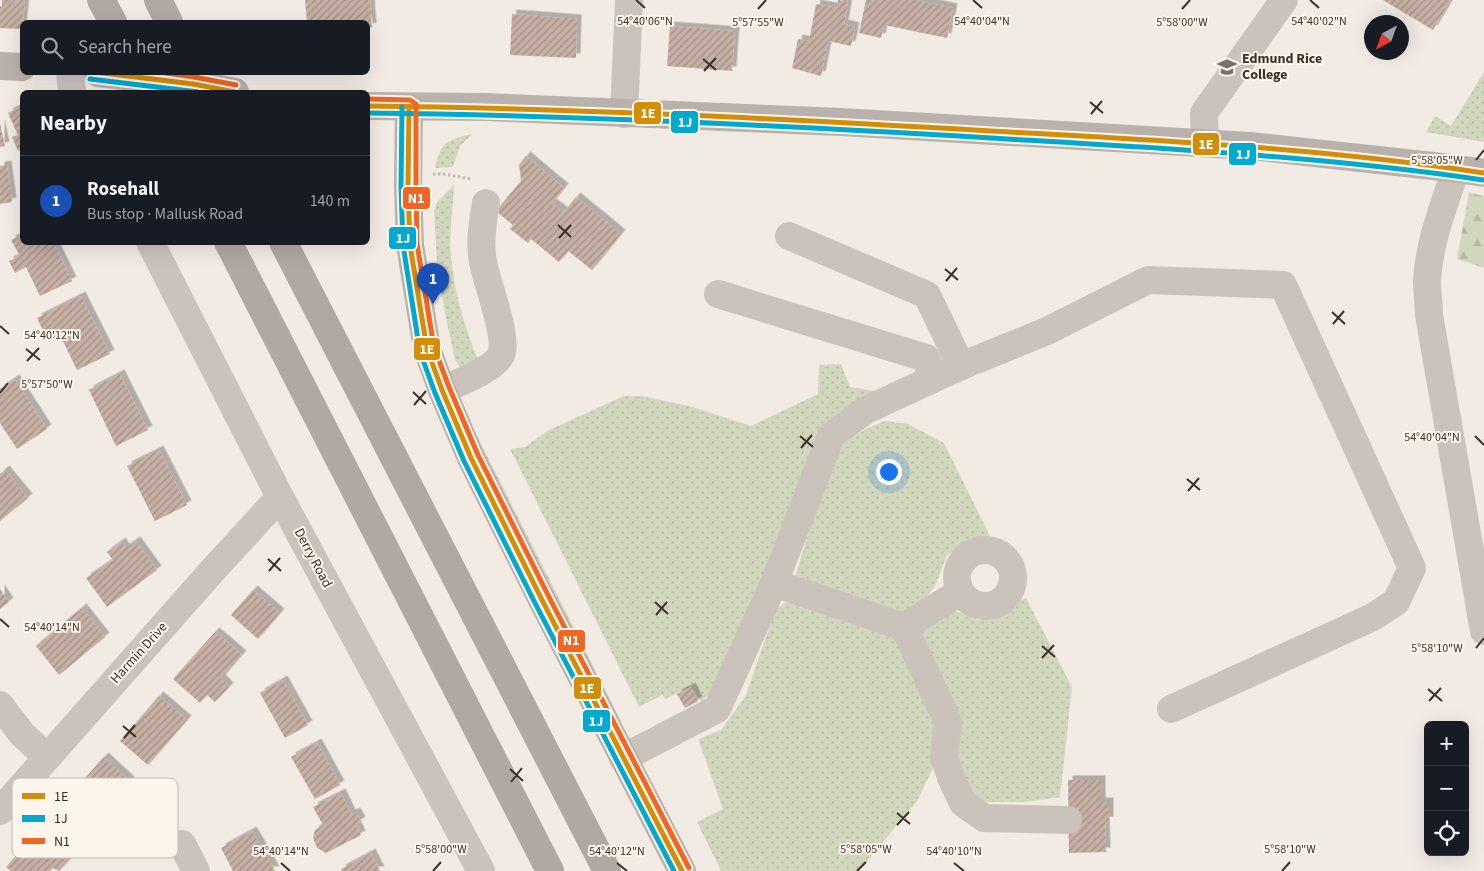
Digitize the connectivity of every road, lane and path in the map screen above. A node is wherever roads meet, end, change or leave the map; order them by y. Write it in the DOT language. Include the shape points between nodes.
graph roads {
  1 [pos="101,0"];
  2 [pos="158,0"];
  3 [pos="629,0"];
  4 [pos="1284,0"];
  5 [pos="112,20"];
  6 [pos="168,20"];
  7 [pos="0,66"];
  8 [pos="20,67"];
  9 [pos="70,75"];
  10 [pos="115,75"];
  11 [pos="140,75"];
  12 [pos="196,75"];
  13 [pos="72,90"];
  14 [pos="148,90"];
  15 [pos="204,90"];
  16 [pos="224,90"];
  17 [pos="370,106"];
  18 [pos="409,107"];
  19 [pos="624,114"];
  20 [pos="1205,143"];
  21 [pos="1456,169"];
  22 [pos="1484,173"];
  23 [pos="431,174"];
  24 [pos="472,179"];
  25 [pos="486,203"];
  26 [pos="789,236"];
  27 [pos="152,245"];
  28 [pos="230,245"];
  29 [pos="284,245"];
  30 [pos="718,294"];
  31 [pos="961,366"];
  32 [pos="933,379"];
  33 [pos="442,390"];
  34 [pos="280,497"];
  35 [pos="774,583"];
  36 [pos="1480,590"];
  37 [pos="960,592"];
  38 [pos="904,627"];
  39 [pos="1484,631"];
  40 [pos="0,705"];
  41 [pos="1171,709"];
  42 [pos="48,757"];
  43 [pos="623,758"];
  44 [pos="29,778"];
  45 [pos="12,798"];
  46 [pos="0,811"];
  47 [pos="1068,820"];
  48 [pos="182,844"];
  49 [pos="196,871"];
  50 [pos="482,871"];
  51 [pos="550,871"];
  52 [pos="607,871"];
  53 [pos="682,871"];
  1 -- 5 [label="highway"];
  2 -- 6 [label="highway"];
  3 -- 19 [label="street"];
  4 -- 20 [label="street" via="1204,113"];
  7 -- 8 [label="main road"];
  9 -- 13 [label="street"];
  10 -- 16 [label="main road, bridge"];
  11 -- 14 [label="highway"];
  12 -- 15 [label="highway"];
  17 -- 18 [label="main road"];
  18 -- 19 [label="main road" via="486,107"];
  18 -- 33 [label="main road" via="410,246 427,349"];
  19 -- 20 [label="main road" via="841,122"];
  20 -- 21 [label="main road"];
  21 -- 22 [label="main road"];
  21 -- 36 [label="street" via="1436,229 1427,280 1429,315"];
  23 -- 24 [label="path"];
  25 -- 33 [label="street" via="481,236 482,260 504,341 500,355 492,365"];
  26 -- 31 [label="street" via="927,295"];
  27 -- 34 [label="street, Derry Road"];
  28 -- 51 [label="highway"];
  29 -- 52 [label="highway"];
  30 -- 32 [label="street" via="926,358"];
  31 -- 32 [label="street"];
  31 -- 41 [label="street" via="1047,331 1148,280 1283,285 1412,568 1396,602 1373,617"];
  32 -- 35 [label="street" via="866,410 831,436"];
  33 -- 43 [label="main road" via="471,458"];
  34 -- 42 [label="street, Harmin Drive"];
  34 -- 50 [label="street, Derry Road"];
  35 -- 38 [label="street"];
  35 -- 43 [label="street" via="717,709"];
  36 -- 39 [label="street"];
  37 -- 38 [label="street"];
  38 -- 47 [label="street" via="948,722 944,757 964,803 984,818"];
  40 -- 42 [label="street" via="22,734"];
  42 -- 44 [label="street, Harmin Drive"];
  43 -- 53 [label="main road"];
  45 -- 46 [label="street, Harmin Drive"];
  48 -- 49 [label="street"];
}
